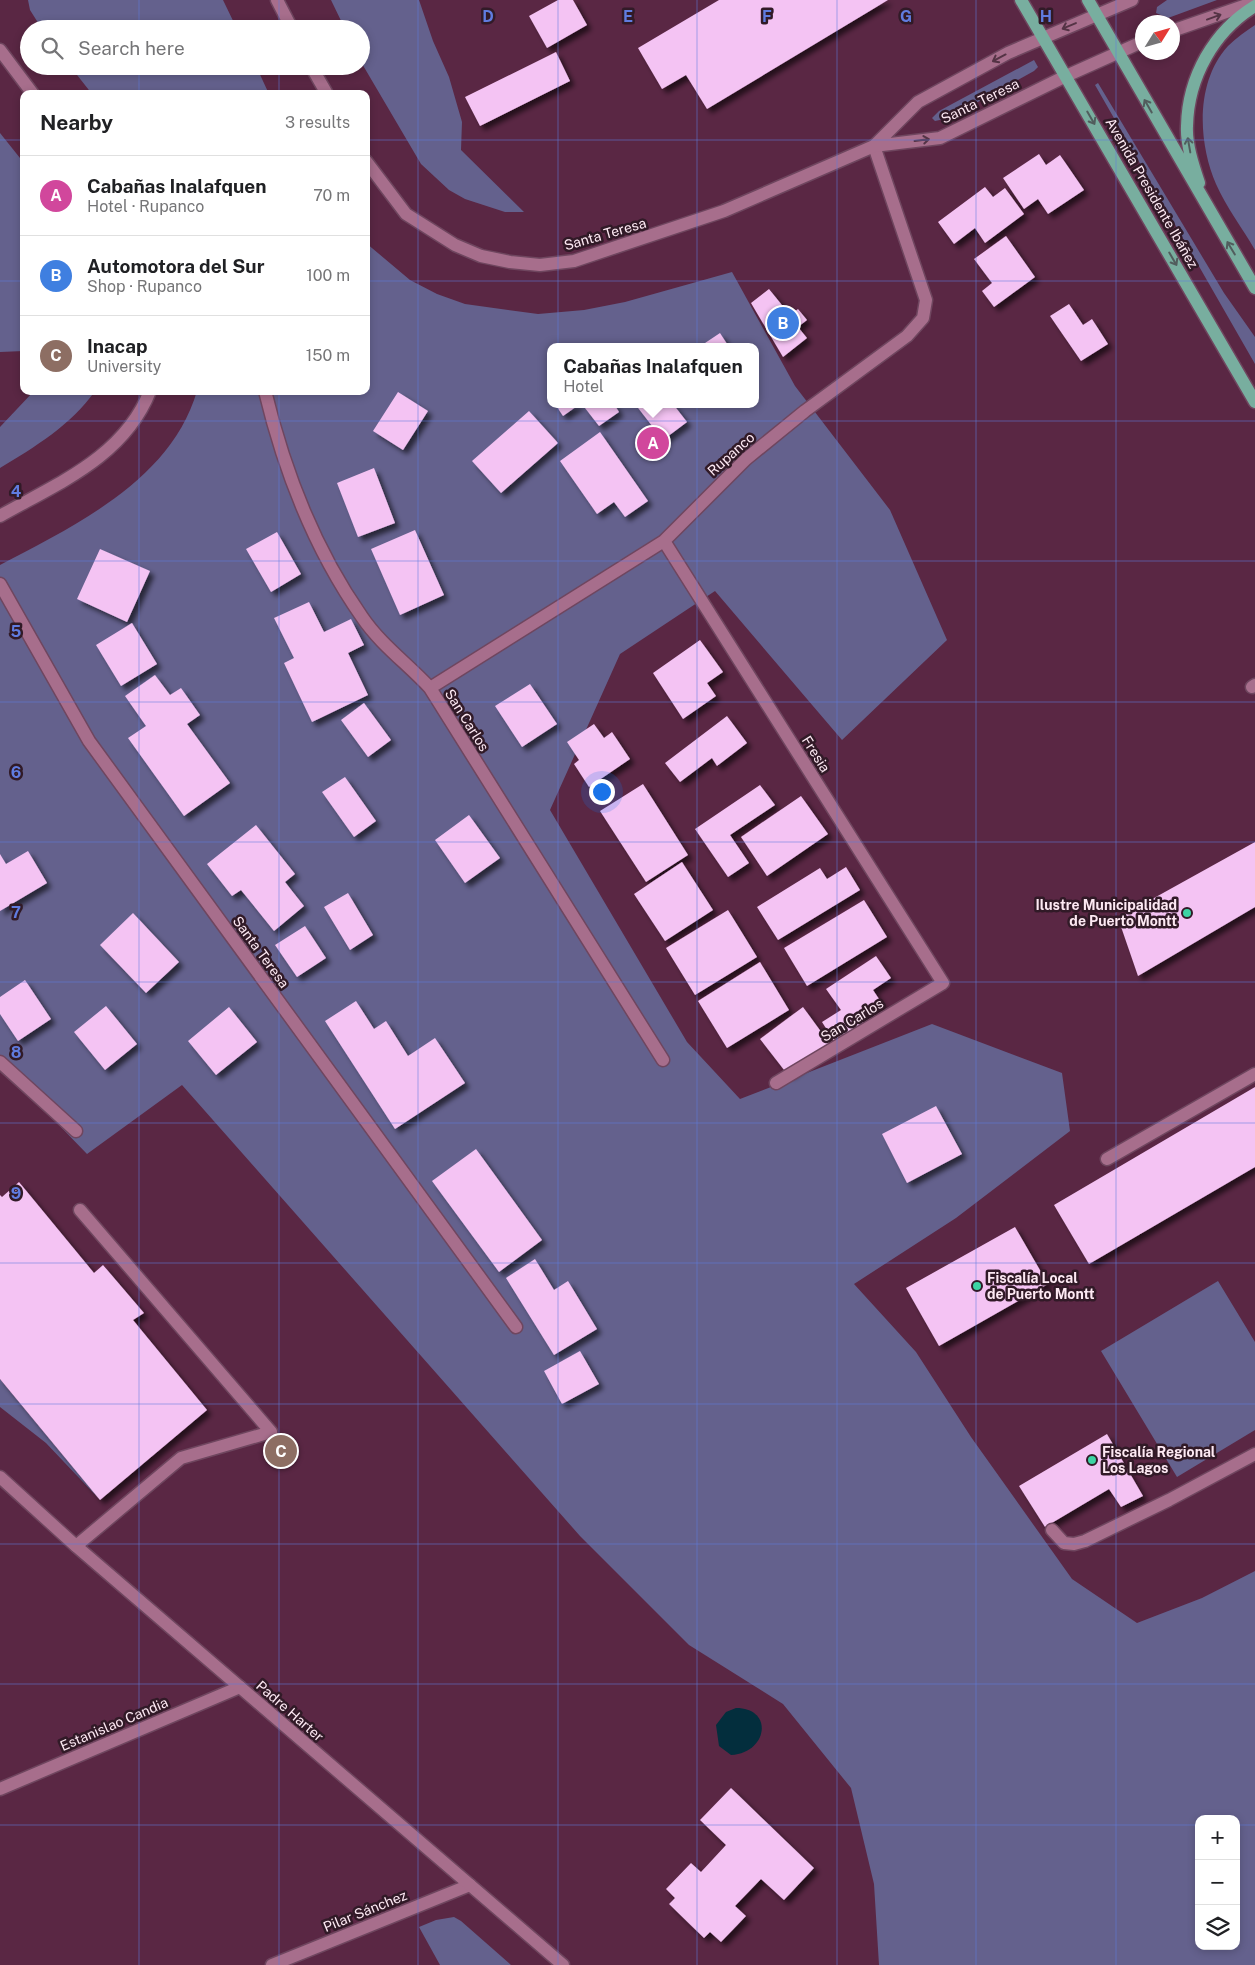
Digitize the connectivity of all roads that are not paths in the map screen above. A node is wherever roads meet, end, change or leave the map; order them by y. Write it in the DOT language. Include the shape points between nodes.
graph roads {
  1 [pos="277,0"];
  2 [pos="1022,0"];
  3 [pos="1088,0"];
  4 [pos="1132,0"];
  5 [pos="1255,2"];
  6 [pos="1255,6"];
  7 [pos="1096,14"];
  8 [pos="287,20"];
  9 [pos="1180,28"];
  10 [pos="1043,37"];
  11 [pos="1135,45"];
  12 [pos="0,50"];
  13 [pos="1118,52"];
  14 [pos="316,75"];
  15 [pos="1066,76"];
  16 [pos="29,90"];
  17 [pos="325,90"];
  18 [pos="874,146"];
  19 [pos="370,166"];
  20 [pos="1208,209"];
  21 [pos="1255,288"];
  22 [pos="148,395"];
  23 [pos="266,395"];
  24 [pos="1255,402"];
  25 [pos="0,516"];
  26 [pos="664,541"];
  27 [pos="0,584"];
  28 [pos="430,688"];
  29 [pos="943,983"];
  30 [pos="663,1060"];
  31 [pos="0,1062"];
  32 [pos="1255,1074"];
  33 [pos="776,1083"];
  34 [pos="76,1131"];
  35 [pos="1108,1159"];
  36 [pos="80,1210"];
  37 [pos="516,1327"];
  38 [pos="1255,1454"];
  39 [pos="0,1476"];
  40 [pos="1052,1530"];
  41 [pos="76,1546"];
  42 [pos="240,1686"];
  43 [pos="0,1789"];
  44 [pos="470,1885"];
  45 [pos="272,1965"];
  46 [pos="563,1965"];
  1 -- 8 [label="street"];
  2 -- 10 [label="main road, Avenida Presidente Ibáñez"];
  3 -- 7 [label="main road"];
  4 -- 7 [label="street, Santa Teresa"];
  9 -- 5 [label="street, one-way"];
  20 -- 6 [label="main road, one-way" via="1190,150 1186,127 1189,104 1207,53 1234,20"];
  7 -- 10 [label="street, Santa Teresa, one-way"];
  7 -- 13 [label="main road"];
  10 -- 15 [label="main road, Avenida Presidente Ibáñez"];
  10 -- 18 [label="street, Santa Teresa, one-way" via="918,102"];
  11 -- 13 [label="street, Santa Teresa"];
  12 -- 16 [label="street"];
  13 -- 15 [label="street, Santa Teresa"];
  20 -- 13 [label="main road, one-way"];
  14 -- 17 [label="street"];
  18 -- 15 [label="street, Santa Teresa, one-way" via="940,138"];
  15 -- 24 [label="main road, Avenida Presidente Ibáñez, one-way"];
  18 -- 19 [label="street, Santa Teresa" via="724,211 574,261 540,265 481,256 430,231 406,214"];
  18 -- 26 [label="street, Rupanco" via="926,300 923,318 907,336 746,459"];
  21 -- 20 [label="main road, one-way"];
  22 -- 25 [label="street" via="133,424 115,445 93,462"];
  23 -- 28 [label="street, San Carlos" via="292,482 340,581 362,618 395,656"];
  26 -- 28 [label="street, Rupanco"];
  26 -- 29 [label="street, Fresia"];
  27 -- 37 [label="street, Santa Teresa" via="88,741"];
  28 -- 30 [label="street, San Carlos"];
  29 -- 33 [label="street, San Carlos"];
  31 -- 34 [label="street"];
  32 -- 35 [label="street"];
  36 -- 41 [label="street" via="271,1432 181,1458"];
  38 -- 40 [label="street" via="1085,1540 1064,1543"];
  39 -- 41 [label="street, Padre Harter"];
  41 -- 42 [label="street, Padre Harter"];
  42 -- 43 [label="street, Estanislao Candia"];
  42 -- 44 [label="street, Padre Harter"];
  44 -- 45 [label="street, Pilar Sánchez"];
  44 -- 46 [label="street, Padre Harter"];
}
